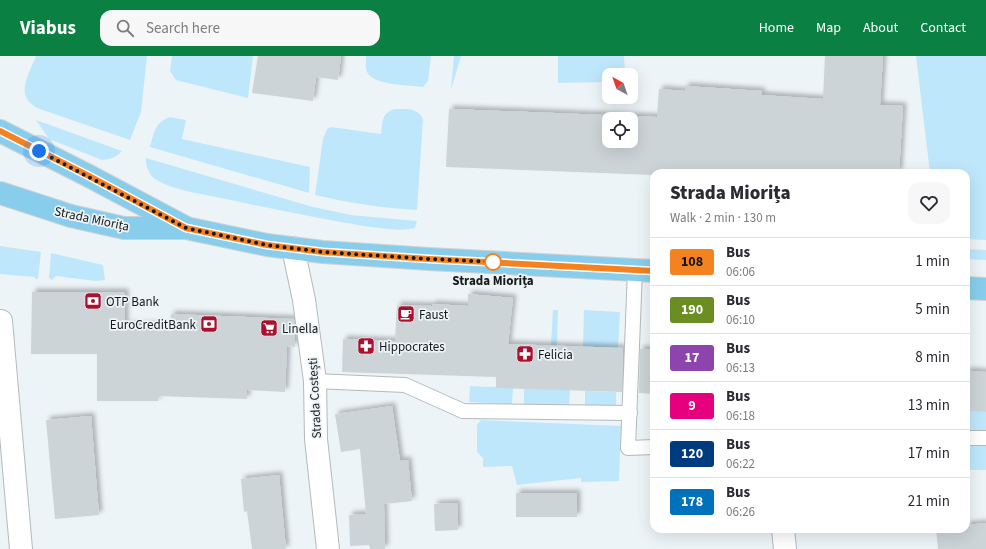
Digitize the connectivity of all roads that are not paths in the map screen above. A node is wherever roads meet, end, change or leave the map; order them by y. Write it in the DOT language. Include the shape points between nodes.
graph roads {
  1 [pos="0,131"];
  2 [pos="0,193"];
  3 [pos="186,228"];
  4 [pos="293,248"];
  5 [pos="644,270"];
  6 [pos="970,288"];
  7 [pos="986,289"];
  8 [pos="1,321"];
  9 [pos="315,381"];
  10 [pos="630,413"];
  11 [pos="970,438"];
  12 [pos="986,438"];
  13 [pos="650,447"];
  14 [pos="783,533"];
  15 [pos="21,549"];
  16 [pos="328,549"];
  17 [pos="785,549"];
  1 -- 3 [label="main road, Strada Miorița"];
  2 -- 3 [label="main road, Strada Miorița" via="71,216 124,228"];
  3 -- 4 [label="main road, Strada Miorița"];
  4 -- 5 [label="main road, Strada Miorița" via="429,259"];
  4 -- 9 [label="street, Strada Costești" via="304,300"];
  5 -- 10 [label="lane"];
  6 -- 7 [label="main road"];
  8 -- 15 [label="street"];
  9 -- 10 [label="lane" via="405,385 463,411"];
  9 -- 16 [label="street, Strada Costești" via="316,440"];
  10 -- 13 [label="lane" via="628,448"];
  11 -- 12 [label="lane"];
  14 -- 17 [label="street"];
}
